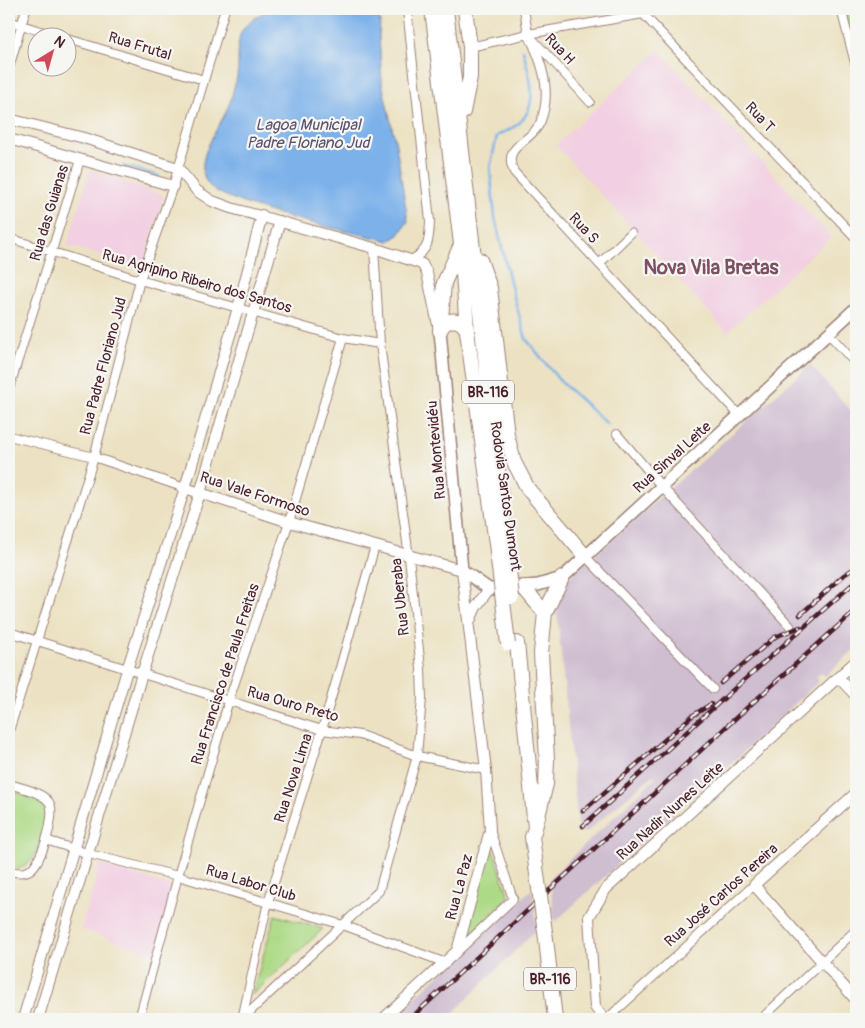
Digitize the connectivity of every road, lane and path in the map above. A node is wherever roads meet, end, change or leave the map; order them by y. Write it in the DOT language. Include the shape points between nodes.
graph roads {
  1 [pos="26,9"];
  2 [pos="225,9"];
  3 [pos="407,9"];
  4 [pos="432,9"];
  5 [pos="446,9"];
  6 [pos="465,9"];
  7 [pos="524,9"];
  8 [pos="657,9"];
  9 [pos="841,9"];
  10 [pos="643,14"];
  11 [pos="9,21"];
  12 [pos="21,25"];
  13 [pos="30,28"];
  14 [pos="528,34"];
  15 [pos="78,42"];
  16 [pos="470,47"];
  17 [pos="856,64"];
  18 [pos="9,68"];
  19 [pos="204,80"];
  20 [pos="590,102"];
  21 [pos="9,118"];
  22 [pos="460,129"];
  23 [pos="9,139"];
  24 [pos="80,160"];
  25 [pos="178,168"];
  26 [pos="188,182"];
  27 [pos="173,186"];
  28 [pos="262,215"];
  29 [pos="280,221"];
  30 [pos="472,233"];
  31 [pos="631,233"];
  32 [pos="9,238"];
  33 [pos="856,238"];
  34 [pos="461,244"];
  35 [pos="374,248"];
  36 [pos="51,252"];
  37 [pos="413,260"];
  38 [pos="599,264"];
  39 [pos="140,280"];
  40 [pos="238,308"];
  41 [pos="856,308"];
  42 [pos="254,312"];
  43 [pos="440,331"];
  44 [pos="468,332"];
  45 [pos="828,333"];
  46 [pos="344,338"];
  47 [pos="380,344"];
  48 [pos="856,364"];
  49 [pos="9,389"];
  50 [pos="740,416"];
  51 [pos="617,434"];
  52 [pos="9,436"];
  53 [pos="94,457"];
  54 [pos="662,487"];
  55 [pos="185,488"];
  56 [pos="200,492"];
  57 [pos="289,522"];
  58 [pos="376,546"];
  59 [pos="502,551"];
  60 [pos="409,556"];
  61 [pos="586,556"];
  62 [pos="462,570"];
  63 [pos="562,578"];
  64 [pos="523,587"];
  65 [pos="489,589"];
  66 [pos="545,613"];
  67 [pos="469,624"];
  68 [pos="790,626"];
  69 [pos="9,632"];
  70 [pos="36,641"];
  71 [pos="856,661"];
  72 [pos="127,670"];
  73 [pos="142,674"];
  74 [pos="839,678"];
  75 [pos="713,689"];
  76 [pos="856,696"];
  77 [pos="229,700"];
  78 [pos="322,730"];
  79 [pos="9,731"];
  80 [pos="417,756"];
  81 [pos="486,770"];
  82 [pos="9,784"];
  83 [pos="856,793"];
  84 [pos="490,830"];
  85 [pos="533,832"];
  86 [pos="46,840"];
  87 [pos="75,849"];
  88 [pos="89,854"];
  89 [pos="9,871"];
  90 [pos="178,876"];
  91 [pos="754,885"];
  92 [pos="268,902"];
  93 [pos="343,925"];
  94 [pos="856,930"];
  95 [pos="457,952"];
  96 [pos="821,962"];
  97 [pos="446,963"];
  98 [pos="856,1000"];
  99 [pos="23,1019"];
  100 [pos="38,1019"];
  101 [pos="140,1019"];
  102 [pos="242,1019"];
  103 [pos="383,1019"];
  104 [pos="555,1019"];
  105 [pos="606,1019"];
  106 [pos="761,1019"];
  1 -- 12 [label="street"];
  2 -- 19 [label="street, Rua Padre Floriano Jud"];
  3 -- 37 [label="street" via="430,221 429,242 422,254"];
  4 -- 34 [label="highway, Rodovia Santos Dumont / BR-116"];
  5 -- 22 [label="highway, Rodovia Santos Dumont / BR-116"];
  6 -- 16 [label="highway"];
  7 -- 14 [label="street, Rua H"];
  8 -- 10 [label="street"];
  9 -- 17 [label="street"];
  10 -- 14 [label="street"];
  10 -- 33 [label="street, Rua T"];
  11 -- 12 [label="street"];
  12 -- 13 [label="street"];
  12 -- 18 [label="street"];
  14 -- 16 [label="street"];
  14 -- 20 [label="street, Rua H"];
  14 -- 38 [label="street, Rua S" via="538,54 546,86 546,106 539,125 511,153 510,163 514,172"];
  15 -- 19 [label="street, Rua Frutal"];
  16 -- 22 [label="highway" via="470,77"];
  19 -- 25 [label="street, Rua Padre Floriano Jud"];
  21 -- 25 [label="street"];
  22 -- 30 [label="highway, Rodovia Santos Dumont / BR-116"];
  23 -- 24 [label="street"];
  24 -- 27 [label="street"];
  24 -- 36 [label="street, Rua das Guianas"];
  25 -- 26 [label="street"];
  25 -- 27 [label="street, Rua Padre Floriano Jud"];
  26 -- 27 [label="street"];
  26 -- 28 [label="street" via="212,201"];
  27 -- 39 [label="street, Rua Padre Floriano Jud"];
  28 -- 29 [label="street"];
  28 -- 40 [label="street"];
  29 -- 35 [label="street"];
  29 -- 42 [label="street"];
  30 -- 59 [label="highway, Rodovia Santos Dumont / BR-116"];
  30 -- 61 [label="highway" via="490,288 507,436 514,462 528,489"];
  31 -- 38 [label="street"];
  32 -- 36 [label="street, Rua Agripino Ribeiro dos Santos"];
  34 -- 43 [label="highway" via="444,284"];
  34 -- 44 [label="highway, Rodovia Santos Dumont / BR-116"];
  35 -- 37 [label="street"];
  35 -- 47 [label="street, Rua Uberaba"];
  36 -- 39 [label="street, Rua Agripino Ribeiro dos Santos"];
  36 -- 49 [label="street, Rua das Guianas"];
  37 -- 43 [label="street, Rua Montevidéu" via="422,264 427,273"];
  38 -- 50 [label="street, Rua S"];
  39 -- 40 [label="street, Rua Agripino Ribeiro dos Santos"];
  39 -- 53 [label="street, Rua Padre Floriano Jud"];
  40 -- 42 [label="street, Rua Agripino Ribeiro dos Santos"];
  40 -- 55 [label="street"];
  41 -- 45 [label="main road, Rua Sinval Leite"];
  42 -- 46 [label="street, Rua Agripino Ribeiro dos Santos"];
  42 -- 56 [label="street"];
  43 -- 44 [label="highway" via="445,323 454,320"];
  43 -- 62 [label="main road, Rua Montevidéu"];
  44 -- 59 [label="highway, Rodovia Santos Dumont / BR-116"];
  45 -- 48 [label="street"];
  45 -- 50 [label="main road, Rua Sinval Leite"];
  46 -- 47 [label="street, Rua Agripino Ribeiro dos Santos"];
  46 -- 57 [label="street, Rua Francisco de Paula Freitas"];
  47 -- 60 [label="street, Rua Uberaba"];
  50 -- 54 [label="main road, Rua Sinval Leite"];
  51 -- 54 [label="street"];
  52 -- 53 [label="street, Rua Vale Formoso"];
  53 -- 55 [label="street, Rua Vale Formoso"];
  53 -- 70 [label="street, Rua Padre Floriano Jud"];
  54 -- 61 [label="main road, Rua Sinval Leite"];
  54 -- 68 [label="street"];
  55 -- 56 [label="street, Rua Vale Formoso"];
  55 -- 72 [label="street"];
  56 -- 57 [label="street, Rua Vale Formoso"];
  56 -- 73 [label="street"];
  57 -- 58 [label="street, Rua Vale Formoso"];
  57 -- 77 [label="street, Rua Francisco de Paula Freitas"];
  58 -- 60 [label="street, Rua Vale Formoso"];
  58 -- 78 [label="street, Rua Nova Lima"];
  59 -- 85 [label="highway, Rodovia Santos Dumont / BR-116, bridge" via="526,831"];
  60 -- 62 [label="street, Rua Vale Formoso"];
  60 -- 80 [label="street, Rua Uberaba" via="421,669"];
  61 -- 63 [label="main road, Rua Sinval Leite"];
  61 -- 75 [label="street"];
  62 -- 65 [label="main road, Rua Vale Formoso"];
  62 -- 67 [label="street, Rua Montevidéu"];
  63 -- 64 [label="main road, Rua Sinval Leite"];
  63 -- 66 [label="highway"];
  64 -- 65 [label="main road, Rua Sinval Leite"];
  64 -- 66 [label="highway"];
  65 -- 67 [label="street"];
  66 -- 85 [label="highway" via="541,670 546,784"];
  67 -- 81 [label="street, Rua Montevidéu"];
  69 -- 70 [label="street, Rua Ouro Preto"];
  70 -- 72 [label="street, Rua Ouro Preto"];
  70 -- 79 [label="street, Rua Padre Floriano Jud"];
  71 -- 74 [label="street, Rua Nadir Nunes Leite"];
  72 -- 73 [label="street, Rua Ouro Preto"];
  72 -- 87 [label="street"];
  73 -- 77 [label="street, Rua Ouro Preto"];
  73 -- 88 [label="street"];
  74 -- 76 [label="street"];
  74 -- 105 [label="street, Rua Nadir Nunes Leite" via="606,889 589,917 595,1007"];
  77 -- 78 [label="street, Rua Ouro Preto"];
  77 -- 90 [label="street, Rua Francisco de Paula Freitas"];
  78 -- 80 [label="street, Rua Ouro Preto" via="360,735"];
  78 -- 92 [label="street, Rua Nova Lima"];
  80 -- 81 [label="street, Rua Ouro Preto"];
  80 -- 93 [label="street, Rua Uberaba" via="379,891"];
  81 -- 84 [label="street, Rua Montevidéu"];
  82 -- 86 [label="street" via="38,794 50,804"];
  83 -- 91 [label="street, Rua José Carlos Pereira"];
  84 -- 95 [label="street, Rua La Paz"];
  84 -- 95 [label="street, Rua Montevidéu" via="513,899"];
  85 -- 104 [label="highway, Rodovia Santos Dumont / BR-116, bridge"];
  86 -- 87 [label="street, Rua Labor Club"];
  86 -- 89 [label="street" via="33,868 28,872"];
  87 -- 88 [label="street, Rua Labor Club"];
  87 -- 99 [label="street"];
  88 -- 90 [label="street, Rua Labor Club"];
  88 -- 100 [label="street"];
  90 -- 92 [label="street, Rua Labor Club"];
  90 -- 101 [label="street, Rua Francisco de Paula Freitas"];
  91 -- 96 [label="street"];
  91 -- 105 [label="street, Rua José Carlos Pereira"];
  92 -- 93 [label="street, Rua Labor Club"];
  92 -- 102 [label="street, Rua Nova Lima"];
  93 -- 97 [label="street, Rua Labor Club"];
  93 -- 102 [label="street, Rua Uberaba"];
  94 -- 96 [label="street"];
  95 -- 97 [label="street"];
  96 -- 98 [label="street"];
  96 -- 106 [label="street"];
  97 -- 103 [label="street"];
}
